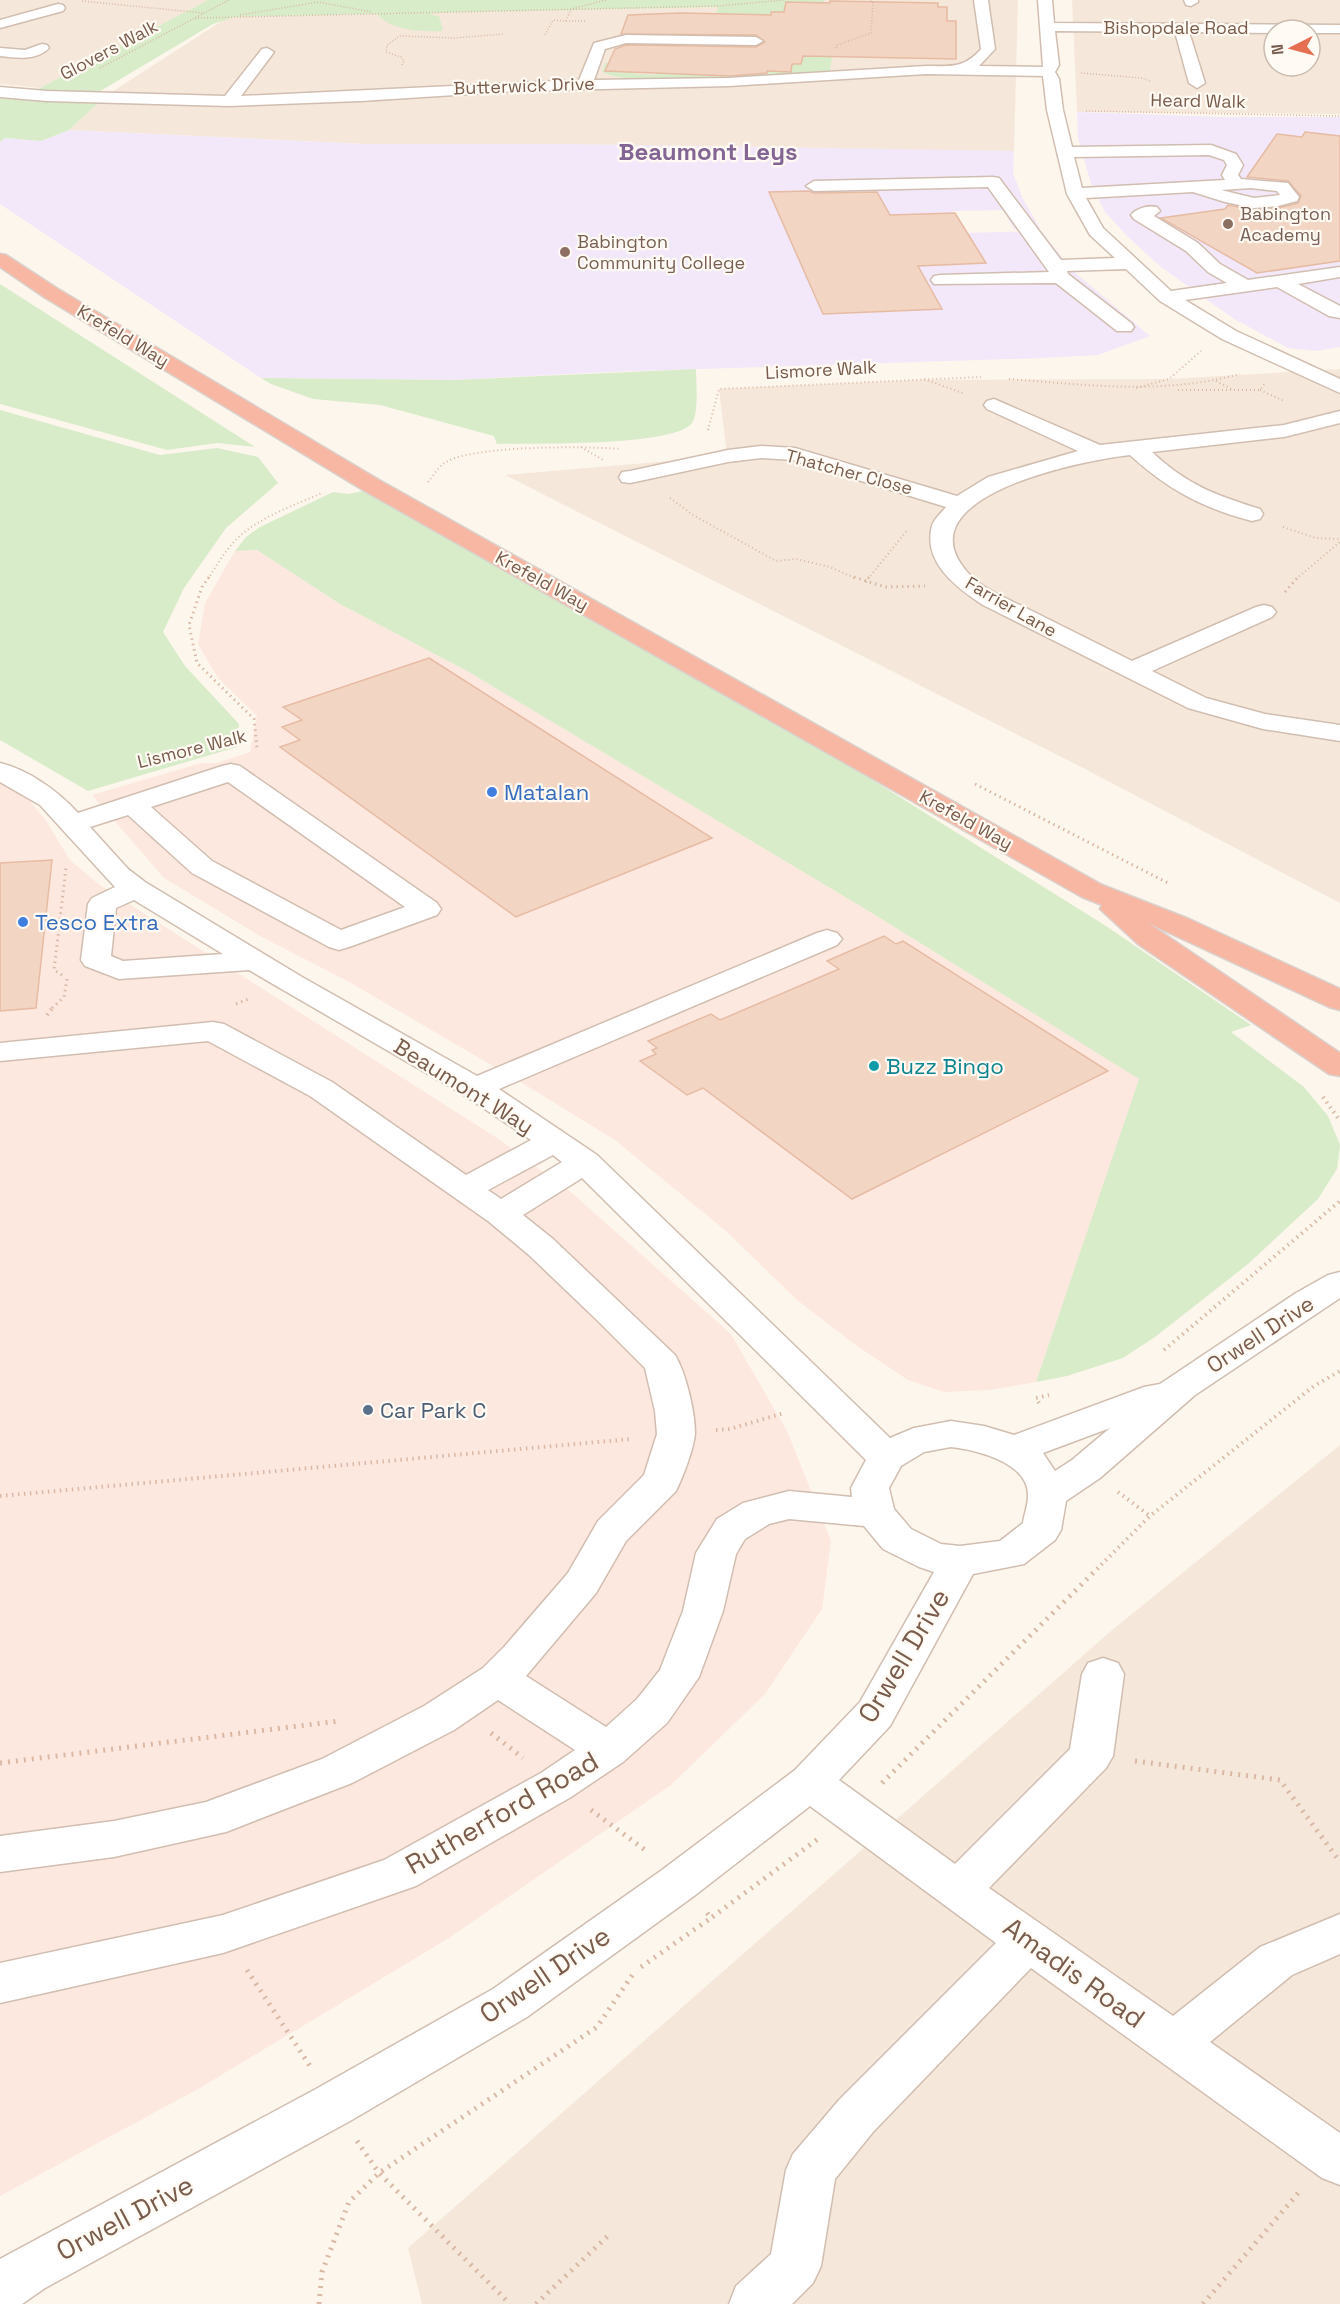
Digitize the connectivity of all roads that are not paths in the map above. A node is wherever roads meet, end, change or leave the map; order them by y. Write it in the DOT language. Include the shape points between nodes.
graph roads {
  1 [pos="981,0"];
  2 [pos="1045,0"];
  3 [pos="58,8"];
  4 [pos="0,24"];
  5 [pos="1047,27"];
  6 [pos="1181,28"];
  7 [pos="1340,29"];
  8 [pos="756,42"];
  9 [pos="42,48"];
  10 [pos="0,52"];
  11 [pos="267,52"];
  12 [pos="962,70"];
  13 [pos="1048,72"];
  14 [pos="585,83"];
  15 [pos="1197,83"];
  16 [pos="0,92"];
  17 [pos="229,101"];
  18 [pos="1065,152"];
  19 [pos="1244,184"];
  20 [pos="814,186"];
  21 [pos="1196,187"];
  22 [pos="1075,194"];
  23 [pos="1151,211"];
  24 [pos="0,259"];
  25 [pos="1131,263"];
  26 [pos="1058,272"];
  27 [pos="1340,272"];
  28 [pos="940,280"];
  29 [pos="1278,280"];
  30 [pos="1244,285"];
  31 [pos="1167,297"];
  32 [pos="1340,312"];
  33 [pos="1124,327"];
  34 [pos="1340,387"];
  35 [pos="994,405"];
  36 [pos="1340,417"];
  37 [pos="1135,448"];
  38 [pos="1097,452"];
  39 [pos="630,477"];
  40 [pos="960,504"];
  41 [pos="1252,514"];
  42 [pos="1264,612"];
  43 [pos="1132,670"];
  44 [pos="1340,733"];
  45 [pos="0,771"];
  46 [pos="132,804"];
  47 [pos="72,824"];
  48 [pos="135,888"];
  49 [pos="1092,891"];
  50 [pos="827,939"];
  51 [pos="256,961"];
  52 [pos="1340,1001"];
  53 [pos="0,1052"];
  54 [pos="1340,1066"];
  55 [pos="474,1088"];
  56 [pos="553,1142"];
  57 [pos="585,1162"];
  58 [pos="464,1189"];
  59 [pos="500,1214"];
  60 [pos="1340,1283"];
  61 [pos="1182,1386"];
  62 [pos="1013,1450"];
  63 [pos="886,1457"];
  64 [pos="1048,1494"];
  65 [pos="875,1513"];
  66 [pos="960,1561"];
  67 [pos="1103,1674"];
  68 [pos="498,1679"];
  69 [pos="608,1750"];
  70 [pos="810,1782"];
  71 [pos="0,1854"];
  72 [pos="958,1890"];
  73 [pos="1340,1933"];
  74 [pos="1029,1940"];
  75 [pos="0,1983"];
  76 [pos="1173,2044"];
  77 [pos="1336,2159"];
  78 [pos="12,2288"];
  79 [pos="754,2304"];
  1 -- 12 [label="street" via="988,49"];
  2 -- 5 [label="street"];
  3 -- 4 [label="street"];
  5 -- 6 [label="street, Bishopdale Road"];
  5 -- 13 [label="street" via="1052,65"];
  6 -- 7 [label="street, Bishopdale Road"];
  6 -- 15 [label="street"];
  8 -- 14 [label="street" via="609,42 598,46"];
  9 -- 10 [label="street" via="32,58"];
  11 -- 17 [label="street"];
  12 -- 13 [label="street, Butterwick Drive"];
  12 -- 14 [label="street, Butterwick Drive" via="729,82"];
  13 -- 18 [label="street"];
  14 -- 17 [label="street, Butterwick Drive"];
  16 -- 17 [label="street, Butterwick Drive"];
  18 -- 19 [label="street" via="1211,150 1230,158 1235,165 1230,175"];
  18 -- 22 [label="street"];
  19 -- 21 [label="street"];
  19 -- 21 [label="street" via="1282,187 1291,197 1273,204 1240,202"];
  20 -- 26 [label="street" via="993,182"];
  21 -- 22 [label="street"];
  22 -- 25 [label="street" via="1096,231"];
  23 -- 30 [label="street" via="1140,215"];
  24 -- 49 [label="highway, Krefeld Way" via="371,485"];
  25 -- 26 [label="street"];
  25 -- 31 [label="street"];
  26 -- 28 [label="street"];
  26 -- 33 [label="street"];
  27 -- 29 [label="street"];
  29 -- 30 [label="street"];
  29 -- 32 [label="street"];
  30 -- 31 [label="street"];
  31 -- 34 [label="street" via="1221,330"];
  35 -- 38 [label="street"];
  36 -- 37 [label="street" via="1284,431"];
  37 -- 38 [label="street"];
  37 -- 41 [label="street" via="1162,473 1203,498"];
  38 -- 40 [label="street" via="996,482"];
  39 -- 40 [label="street, Thatcher Close" via="728,456 761,452 795,454"];
  40 -- 43 [label="street, Farrier Lane" via="943,525 942,547 961,580 1010,610"];
  42 -- 43 [label="street"];
  43 -- 44 [label="street, Farrier Lane" via="1197,703 1263,721"];
  45 -- 47 [label="street, Beaumont Way" via="50,799"];
  46 -- 46 [label="street" via="231,772 427,909 339,941 202,867"];
  46 -- 47 [label="street"];
  47 -- 48 [label="street, Beaumont Way"];
  48 -- 51 [label="street, Beaumont Way"];
  48 -- 51 [label="street" via="102,904 96,960 119,970"];
  49 -- 52 [label="highway, Krefeld Way" via="1179,925"];
  49 -- 54 [label="highway, Krefeld Way" via="1148,938"];
  50 -- 55 [label="street"];
  51 -- 55 [label="street, Beaumont Way"];
  53 -- 58 [label="street" via="213,1031 321,1089"];
  55 -- 56 [label="street, Beaumont Way"];
  56 -- 57 [label="street, Beaumont Way"];
  56 -- 58 [label="street"];
  57 -- 59 [label="street"];
  57 -- 63 [label="street, Beaumont Way"];
  58 -- 59 [label="street"];
  59 -- 68 [label="street" via="541,1247 663,1364 676,1434 662,1481 612,1531 582,1583"];
  60 -- 61 [label="street, Orwell Drive"];
  61 -- 62 [label="street, Orwell Drive"];
  61 -- 64 [label="street, Orwell Drive" via="1086,1469"];
  62 -- 63 [label="street" via="980,1437 951,1434 914,1441"];
  62 -- 64 [label="street" via="1033,1465"];
  63 -- 65 [label="street" via="870,1488"];
  64 -- 66 [label="street" via="1041,1530 1010,1554"];
  65 -- 66 [label="street" via="897,1539 933,1557"];
  65 -- 69 [label="street, Rutherford Road" via="789,1505 758,1513 731,1529 716,1552 703,1611 678,1677 652,1711"];
  66 -- 70 [label="street, Orwell Drive" via="875,1714"];
  67 -- 72 [label="street" via="1091,1756"];
  68 -- 69 [label="street"];
  68 -- 71 [label="street" via="439,1718 337,1771 210,1819 114,1839"];
  69 -- 75 [label="street, Rutherford Road" via="556,1785 400,1873 223,1934"];
  70 -- 72 [label="street, Amadis Road"];
  70 -- 78 [label="street, Orwell Drive" via="678,1883 510,2003"];
  72 -- 74 [label="street, Amadis Road"];
  73 -- 76 [label="street" via="1276,1960"];
  74 -- 76 [label="street, Amadis Road"];
  74 -- 79 [label="street" via="856,2116 811,2170 795,2266"];
  76 -- 77 [label="street, Amadis Road"];
}
